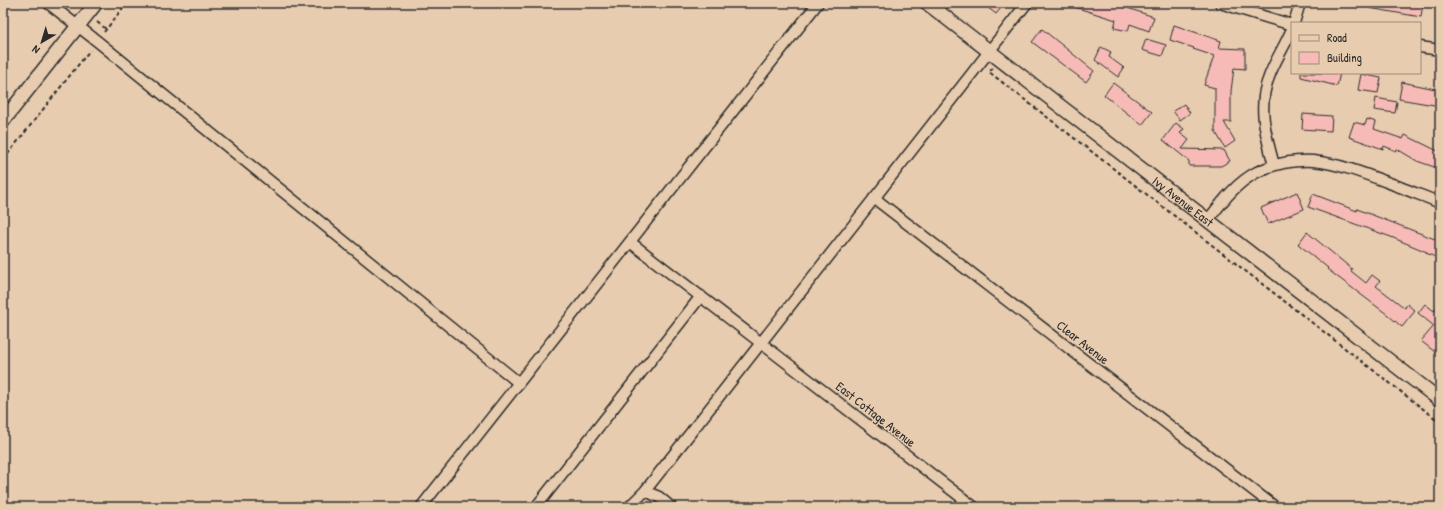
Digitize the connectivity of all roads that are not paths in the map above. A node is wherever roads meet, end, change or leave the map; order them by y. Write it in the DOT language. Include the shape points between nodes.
graph roads {
  1 [pos="48,3"];
  2 [pos="96,3"];
  3 [pos="818,3"];
  4 [pos="927,3"];
  5 [pos="1027,3"];
  6 [pos="1220,3"];
  7 [pos="1300,3"];
  8 [pos="1294,22"];
  9 [pos="1291,25"];
  10 [pos="78,26"];
  11 [pos="1291,31"];
  12 [pos="1421,47"];
  13 [pos="1440,50"];
  14 [pos="989,51"];
  15 [pos="3,121"];
  16 [pos="1274,165"];
  17 [pos="874,198"];
  18 [pos="1440,203"];
  19 [pos="1208,220"];
  20 [pos="630,242"];
  21 [pos="701,296"];
  22 [pos="762,342"];
  23 [pos="519,383"];
  24 [pos="1440,400"];
  25 [pos="645,491"];
  26 [pos="422,507"];
  27 [pos="536,507"];
  28 [pos="629,507"];
  29 [pos="672,507"];
  30 [pos="974,507"];
  31 [pos="1275,507"];
  1 -- 10 [label="street"];
  2 -- 10 [label="street"];
  3 -- 20 [label="street"];
  4 -- 14 [label="street, Ivy Avenue East"];
  5 -- 14 [label="street"];
  6 -- 9 [label="street"];
  7 -- 8 [label="street"];
  10 -- 15 [label="street"];
  10 -- 23 [label="street"];
  11 -- 16 [label="street" via="1270,73 1264,96 1265,131"];
  12 -- 13 [label="street"];
  14 -- 17 [label="street"];
  14 -- 19 [label="street, Ivy Avenue East"];
  16 -- 18 [label="street" via="1296,161 1331,165 1383,180"];
  16 -- 19 [label="street" via="1242,182 1224,199"];
  17 -- 22 [label="street"];
  17 -- 31 [label="street, Clear Avenue"];
  19 -- 24 [label="street, Ivy Avenue East"];
  20 -- 21 [label="street, East Cottage Avenue"];
  20 -- 23 [label="street"];
  21 -- 22 [label="street, East Cottage Avenue"];
  21 -- 27 [label="street"];
  22 -- 25 [label="street"];
  22 -- 30 [label="street, East Cottage Avenue"];
  23 -- 26 [label="street"];
  25 -- 28 [label="street"];
  25 -- 29 [label="street"];
}
